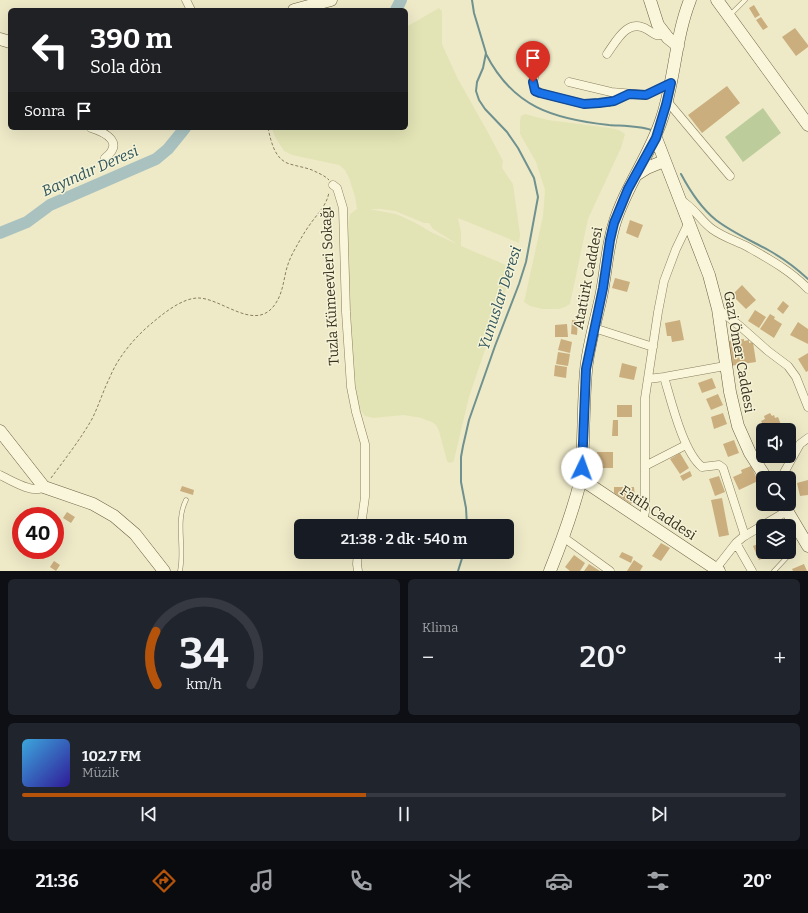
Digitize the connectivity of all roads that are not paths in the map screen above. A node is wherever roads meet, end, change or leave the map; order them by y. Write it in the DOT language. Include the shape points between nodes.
graph roads {
  1 [pos="331,0"];
  2 [pos="650,0"];
  3 [pos="690,0"];
  4 [pos="717,0"];
  5 [pos="745,0"];
  6 [pos="301,8"];
  7 [pos="728,16"];
  8 [pos="665,34"];
  9 [pos="678,46"];
  10 [pos="607,54"];
  11 [pos="539,56"];
  12 [pos="569,82"];
  13 [pos="671,83"];
  14 [pos="629,94"];
  15 [pos="667,101"];
  16 [pos="808,125"];
  17 [pos="96,130"];
  18 [pos="656,138"];
  19 [pos="105,158"];
  20 [pos="664,161"];
  21 [pos="636,175"];
  22 [pos="730,176"];
  23 [pos="333,185"];
  24 [pos="680,200"];
  25 [pos="689,222"];
  26 [pos="808,289"];
  27 [pos="718,308"];
  28 [pos="594,328"];
  29 [pos="653,347"];
  30 [pos="725,366"];
  31 [pos="664,377"];
  32 [pos="648,379"];
  33 [pos="808,407"];
  34 [pos="0,431"];
  35 [pos="808,438"];
  36 [pos="686,445"];
  37 [pos="645,466"];
  38 [pos="762,471"];
  39 [pos="785,471"];
  40 [pos="0,475"];
  41 [pos="581,479"];
  42 [pos="44,487"];
  43 [pos="186,500"];
  44 [pos="782,511"];
  45 [pos="362,519"];
  46 [pos="643,521"];
  47 [pos="745,536"];
  48 [pos="563,537"];
  49 [pos="736,544"];
  50 [pos="808,546"];
  51 [pos="357,559"];
  52 [pos="787,559"];
  53 [pos="716,570"];
  54 [pos="164,571"];
  55 [pos="180,571"];
  56 [pos="358,571"];
  57 [pos="550,571"];
  58 [pos="610,571"];
  59 [pos="752,571"];
  60 [pos="774,571"];
  1 -- 6 [label="street"];
  2 -- 8 [label="street" via="658,25"];
  3 -- 9 [label="street, Atatürk Caddesi"];
  4 -- 7 [label="street"];
  5 -- 7 [label="lane"];
  7 -- 16 [label="street"];
  8 -- 9 [label="street"];
  8 -- 10 [label="street" via="655,36 642,27 634,26 619,36"];
  9 -- 13 [label="street, Atatürk Caddesi"];
  11 -- 14 [label="street" via="533,82 535,91 584,104 609,102"];
  12 -- 14 [label="street"];
  13 -- 14 [label="street" via="646,95"];
  13 -- 15 [label="street, Atatürk Caddesi"];
  15 -- 18 [label="street, Atatürk Caddesi"];
  15 -- 22 [label="street"];
  17 -- 19 [label="street" via="112,139 114,146"];
  18 -- 20 [label="street, Gazi Ömer Caddesi"];
  18 -- 21 [label="street, Atatürk Caddesi"];
  20 -- 21 [label="street"];
  20 -- 24 [label="street, Gazi Ömer Caddesi"];
  21 -- 28 [label="street, Atatürk Caddesi" via="621,204 611,234"];
  23 -- 45 [label="street, Tuzla Kümeevleri Sokağı" via="337,188 343,208 351,387 365,444 365,497"];
  24 -- 25 [label="street, Gazi Ömer Caddesi"];
  24 -- 26 [label="street" via="712,229 781,267"];
  25 -- 27 [label="street, Gazi Ömer Caddesi" via="709,275"];
  25 -- 29 [label="street" via="664,281"];
  27 -- 30 [label="street, Gazi Ömer Caddesi"];
  27 -- 33 [label="street" via="788,366 796,377"];
  28 -- 29 [label="street"];
  28 -- 41 [label="street, Atatürk Caddesi" via="586,369"];
  29 -- 32 [label="street"];
  30 -- 31 [label="street"];
  30 -- 38 [label="street, Gazi Ömer Caddesi" via="738,426"];
  31 -- 32 [label="street"];
  31 -- 36 [label="street"];
  32 -- 37 [label="street"];
  34 -- 42 [label="street"];
  35 -- 39 [label="street" via="800,444"];
  36 -- 37 [label="street"];
  36 -- 47 [label="street" via="702,467 719,464 723,468"];
  37 -- 46 [label="street"];
  40 -- 42 [label="street" via="28,488 38,490"];
  41 -- 46 [label="street, Fatih Caddesi"];
  41 -- 48 [label="street, Atatürk Caddesi"];
  42 -- 54 [label="street" via="93,504 114,516 135,534"];
  43 -- 55 [label="lane" via="181,513"];
  44 -- 47 [label="street"];
  44 -- 50 [label="street"];
  46 -- 53 [label="street, Fatih Caddesi"];
  47 -- 49 [label="street"];
  48 -- 57 [label="street, Atatürk Caddesi"];
  48 -- 58 [label="street"];
  49 -- 53 [label="street"];
  49 -- 59 [label="street"];
  51 -- 56 [label="street"];
  52 -- 60 [label="lane"];
}
